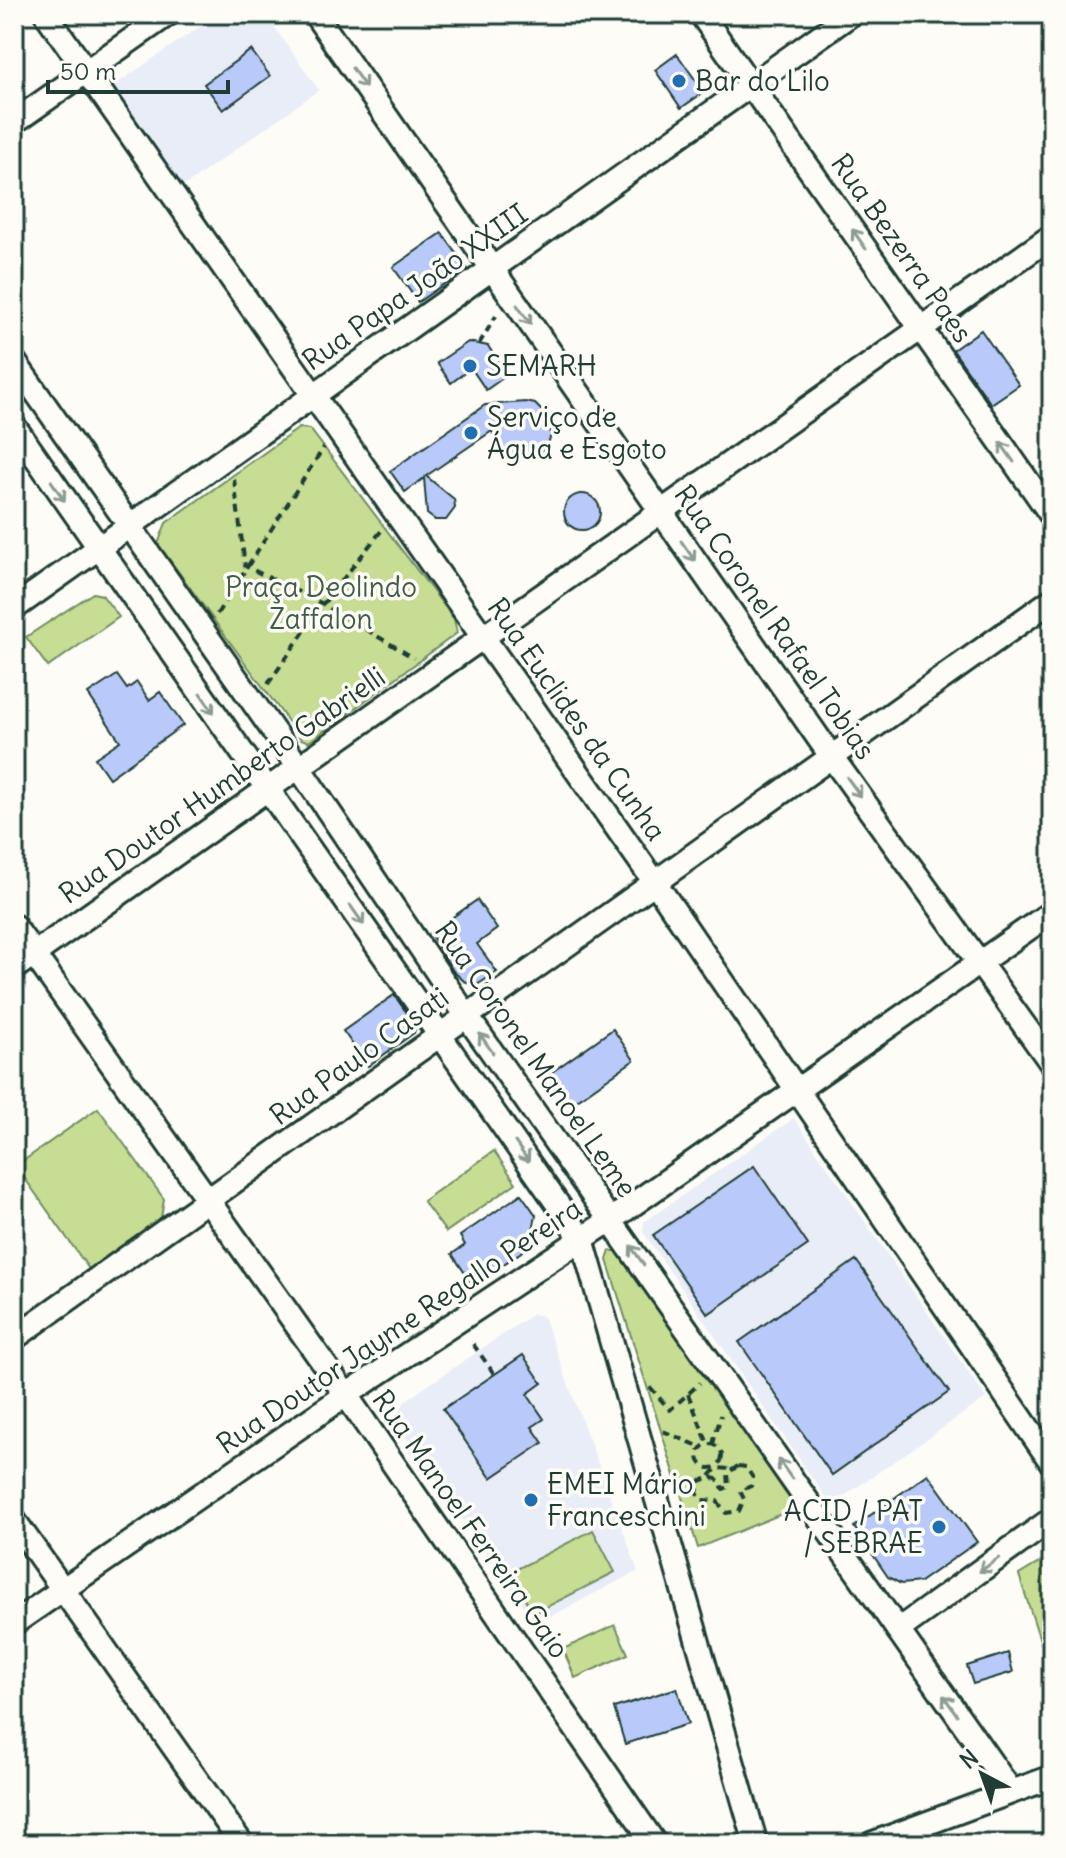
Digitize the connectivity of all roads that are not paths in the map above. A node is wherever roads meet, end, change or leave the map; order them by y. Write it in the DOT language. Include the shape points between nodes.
graph roads {
  1 [pos="46,14"];
  2 [pos="168,14"];
  3 [pos="315,14"];
  4 [pos="701,14"];
  5 [pos="851,14"];
  6 [pos="85,71"];
  7 [pos="752,85"];
  8 [pos="14,122"];
  9 [pos="1052,236"];
  10 [pos="493,270"];
  11 [pos="921,328"];
  12 [pos="14,361"];
  13 [pos="311,395"];
  14 [pos="14,426"];
  15 [pos="661,512"];
  16 [pos="1052,516"];
  17 [pos="129,529"];
  18 [pos="98,550"];
  19 [pos="1052,600"];
  20 [pos="14,608"];
  21 [pos="483,637"];
  22 [pos="831,756"];
  23 [pos="300,769"];
  24 [pos="269,790"];
  25 [pos="654,881"];
  26 [pos="1052,912"];
  27 [pos="14,926"];
  28 [pos="34,954"];
  29 [pos="981,961"];
  30 [pos="14,968"];
  31 [pos="466,1015"];
  32 [pos="441,1034"];
  33 [pos="1052,1064"];
  34 [pos="798,1091"];
  35 [pos="209,1202"];
  36 [pos="612,1219"];
  37 [pos="582,1239"];
  38 [pos="14,1338"];
  39 [pos="346,1395"];
  40 [pos="1052,1463"];
  41 [pos="1052,1519"];
  42 [pos="14,1520"];
  43 [pos="63,1589"];
  44 [pos="14,1623"];
  45 [pos="898,1630"];
  46 [pos="1052,1777"];
  47 [pos="1011,1791"];
  48 [pos="242,1844"];
  49 [pos="655,1844"];
  50 [pos="756,1844"];
  51 [pos="871,1844"];
  1 -- 6 [label="street, Rua Euclides da Cunha"];
  2 -- 6 [label="street"];
  3 -- 10 [label="street, Rua Coronel Rafael Tobias, one-way"];
  4 -- 7 [label="street, Rua Bezerra Paes"];
  5 -- 7 [label="street, Rua Papa João XXIII"];
  6 -- 8 [label="street"];
  6 -- 13 [label="street, Rua Euclides da Cunha"];
  7 -- 10 [label="street, Rua Papa João XXIII"];
  11 -- 7 [label="street, Rua Bezerra Paes, one-way"];
  9 -- 11 [label="street, Rua Doutor Humberto Gabrielli"];
  10 -- 13 [label="street, Rua Papa João XXIII"];
  10 -- 15 [label="street, Rua Coronel Rafael Tobias, one-way"];
  11 -- 15 [label="street, Rua Doutor Humberto Gabrielli"];
  16 -- 11 [label="street, Rua Bezerra Paes, one-way"];
  12 -- 17 [label="street, Rua Coronel Manoel Leme"];
  13 -- 17 [label="street, Rua Papa João XXIII"];
  13 -- 21 [label="street, Rua Euclides da Cunha"];
  14 -- 18 [label="street, one-way"];
  15 -- 21 [label="street, Rua Doutor Humberto Gabrielli"];
  15 -- 22 [label="street, Rua Coronel Rafael Tobias, one-way"];
  17 -- 18 [label="street, Rua Papa João XXIII"];
  17 -- 23 [label="street, Rua Coronel Manoel Leme"];
  18 -- 20 [label="street, Rua Papa João XXIII"];
  18 -- 24 [label="street, one-way"];
  19 -- 22 [label="street, Rua Paulo Casati"];
  21 -- 23 [label="street, Rua Doutor Humberto Gabrielli"];
  21 -- 25 [label="street, Rua Euclides da Cunha"];
  22 -- 25 [label="street, Rua Paulo Casati"];
  22 -- 29 [label="street, Rua Coronel Rafael Tobias, one-way"];
  23 -- 24 [label="street, Rua Doutor Humberto Gabrielli"];
  23 -- 31 [label="street, Rua Coronel Manoel Leme"];
  24 -- 28 [label="street, Rua Doutor Humberto Gabrielli"];
  24 -- 32 [label="street, one-way"];
  25 -- 31 [label="street, Rua Paulo Casati"];
  25 -- 34 [label="street, Rua Euclides da Cunha"];
  26 -- 29 [label="street, Rua Doutor Jayme Regallo Pereira"];
  27 -- 28 [label="street, Rua Manoel Ferreira Gaio"];
  28 -- 30 [label="street, Rua Doutor Humberto Gabrielli"];
  28 -- 35 [label="street, Rua Manoel Ferreira Gaio"];
  29 -- 33 [label="street, Rua Coronel Rafael Tobias"];
  29 -- 34 [label="street, Rua Doutor Jayme Regallo Pereira"];
  31 -- 32 [label="street, Rua Paulo Casati"];
  36 -- 31 [label="street, Rua Coronel Manoel Leme, one-way"];
  32 -- 35 [label="street, Rua Paulo Casati"];
  32 -- 37 [label="street, one-way"];
  34 -- 36 [label="street, Rua Doutor Jayme Regallo Pereira"];
  34 -- 40 [label="street, Rua Euclides da Cunha"];
  35 -- 38 [label="street, Rua Paulo Casati"];
  35 -- 39 [label="street, Rua Manoel Ferreira Gaio"];
  36 -- 37 [label="street, Rua Doutor Jayme Regallo Pereira"];
  45 -- 36 [label="street, Rua Coronel Manoel Leme, one-way"];
  37 -- 39 [label="street, Rua Doutor Jayme Regallo Pereira"];
  37 -- 50 [label="street"];
  39 -- 43 [label="street, Rua Doutor Jayme Regallo Pereira"];
  39 -- 49 [label="street, Rua Manoel Ferreira Gaio"];
  41 -- 45 [label="street, one-way"];
  42 -- 43 [label="street"];
  43 -- 44 [label="street, Rua Doutor Jayme Regallo Pereira"];
  43 -- 48 [label="street"];
  47 -- 45 [label="street, Rua Coronel Manoel Leme, one-way"];
  46 -- 47 [label="street"];
  47 -- 51 [label="street"];
}
